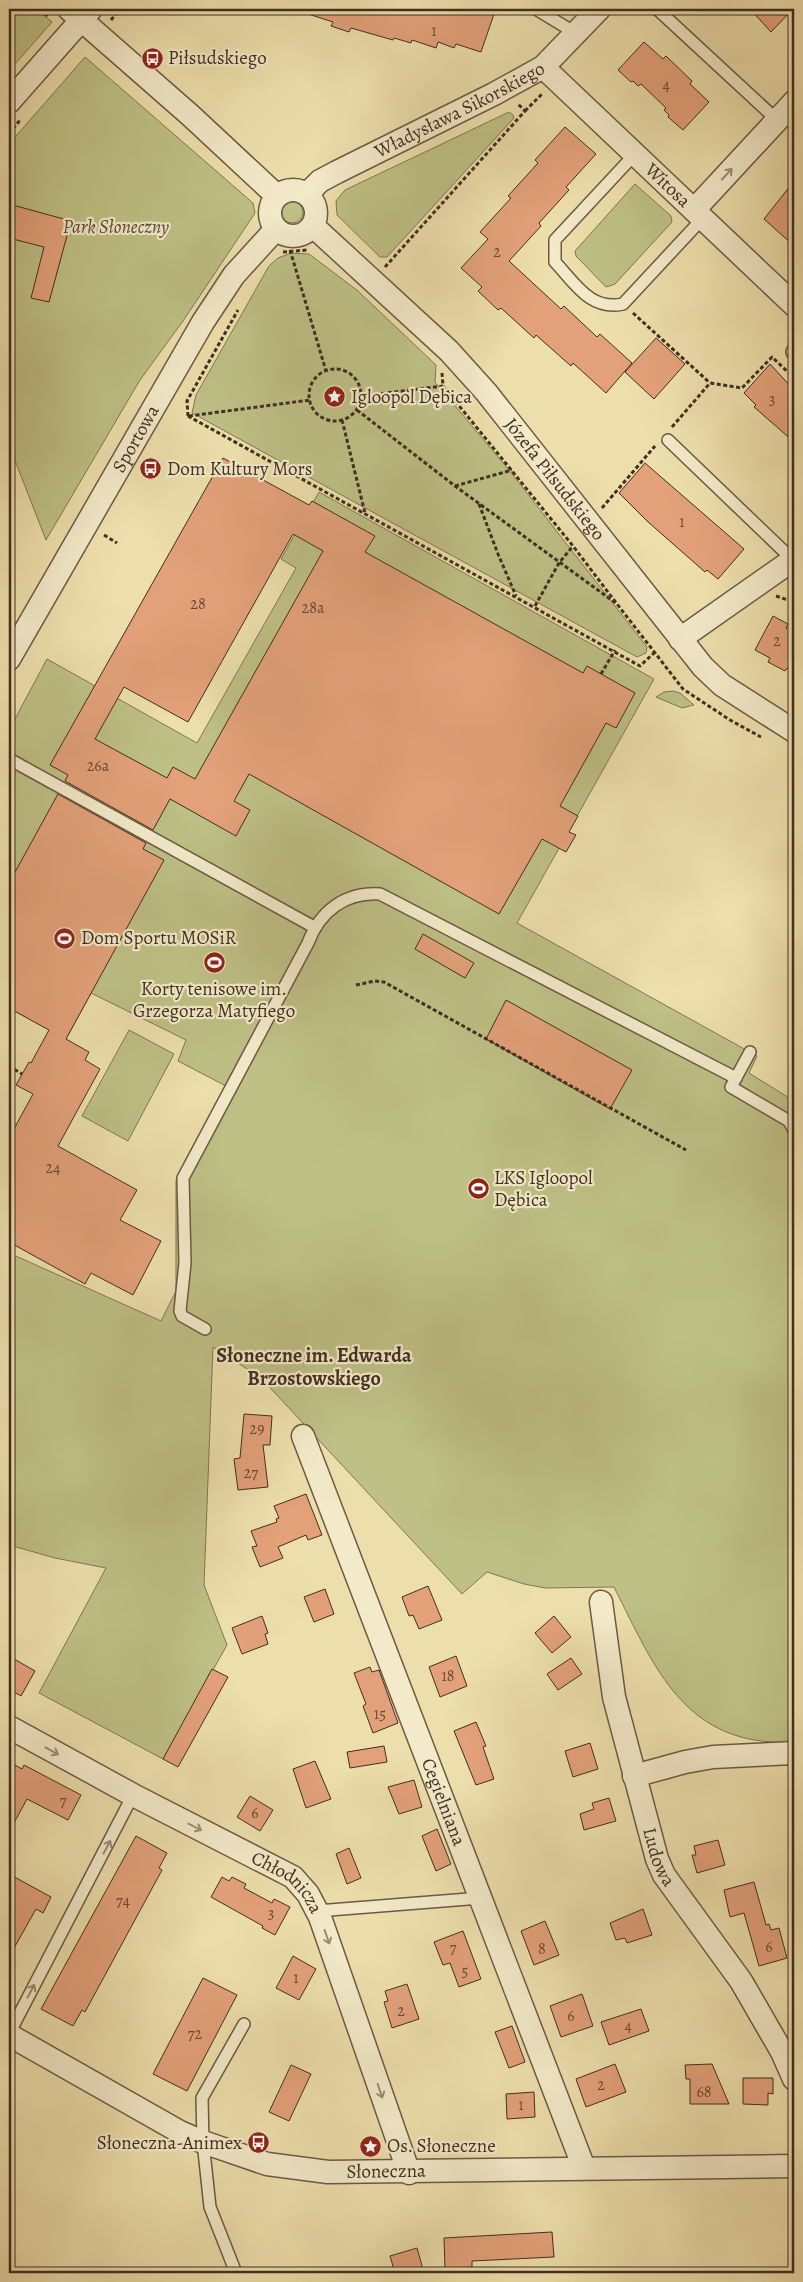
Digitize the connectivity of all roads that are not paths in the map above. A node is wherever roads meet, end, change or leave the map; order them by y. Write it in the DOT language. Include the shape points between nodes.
graph roads {
  1 [pos="536,9"];
  2 [pos="599,9"];
  3 [pos="657,9"];
  4 [pos="81,12"];
  5 [pos="576,34"];
  6 [pos="543,67"];
  7 [pos="9,102"];
  8 [pos="794,102"];
  9 [pos="777,120"];
  10 [pos="635,154"];
  11 [pos="307,194"];
  12 [pos="277,196"];
  13 [pos="699,214"];
  14 [pos="313,226"];
  15 [pos="276,229"];
  16 [pos="794,305"];
  17 [pos="794,348"];
  18 [pos="794,355"];
  19 [pos="665,437"];
  20 [pos="794,559"];
  21 [pos="680,639"];
  22 [pos="9,659"];
  23 [pos="794,731"];
  24 [pos="9,759"];
  25 [pos="314,926"];
  26 [pos="750,1052"];
  27 [pos="736,1078"];
  28 [pos="794,1130"];
  29 [pos="205,1329"];
  30 [pos="304,1436"];
  31 [pos="601,1602"];
  32 [pos="9,1727"];
  33 [pos="794,1753"];
  34 [pos="634,1776"];
  35 [pos="133,1795"];
  36 [pos="481,1898"];
  37 [pos="317,1911"];
  38 [pos="244,2024"];
  39 [pos="9,2034"];
  40 [pos="794,2079"];
  41 [pos="203,2142"];
  42 [pos="794,2166"];
  43 [pos="584,2168"];
  44 [pos="408,2173"];
  45 [pos="236,2273"];
  1 -- 5 [label="lane"];
  2 -- 5 [label="street, Władysława Sikorskiego"];
  3 -- 9 [label="lane"];
  4 -- 7 [label="street" via="65,40"];
  4 -- 12 [label="street"];
  5 -- 6 [label="street, Władysława Sikorskiego"];
  6 -- 10 [label="street, Witosa"];
  6 -- 11 [label="street, Władysława Sikorskiego" via="320,181"];
  8 -- 9 [label="street"];
  13 -- 9 [label="street, one-way"];
  10 -- 13 [label="street, Witosa"];
  10 -- 13 [label="lane" via="555,240 555,262 592,301 609,307 623,304"];
  11 -- 12 [label="street" via="292,190"];
  11 -- 14 [label="street" via="317,212"];
  12 -- 15 [label="street" via="270,209"];
  13 -- 16 [label="street, Witosa"];
  14 -- 15 [label="street" via="302,235 295,236"];
  14 -- 21 [label="street, Józefa Piłsudskiego" via="449,351 486,392"];
  15 -- 22 [label="street, Sportowa" via="234,275 203,322"];
  17 -- 18 [label="lane"];
  19 -- 20 [label="lane"];
  20 -- 21 [label="street"];
  21 -- 23 [label="street, Józefa Piłsudskiego" via="722,685"];
  24 -- 25 [label="lane"];
  25 -- 27 [label="lane" via="338,903 359,895 380,894"];
  25 -- 29 [label="lane" via="308,943 183,1178 186,1263 180,1312"];
  26 -- 27 [label="lane"];
  27 -- 28 [label="lane" via="732,1087 788,1121"];
  30 -- 36 [label="street, Cegielniana"];
  31 -- 34 [label="street, Ludowa" via="614,1697"];
  32 -- 35 [label="street, Chłodnicza, one-way"];
  33 -- 34 [label="street" via="713,1757"];
  34 -- 40 [label="street, Ludowa" via="664,1875 740,1981 782,2052"];
  35 -- 37 [label="street, Chłodnicza, one-way" via="293,1877"];
  39 -- 35 [label="lane, one-way"];
  36 -- 37 [label="lane"];
  36 -- 43 [label="street, Cegielniana"];
  37 -- 44 [label="street, Chłodnicza, one-way"];
  38 -- 41 [label="lane" via="202,2098"];
  39 -- 41 [label="street, Słoneczna"];
  41 -- 44 [label="street, Słoneczna" via="268,2164 328,2172"];
  41 -- 45 [label="lane" via="210,2207"];
  42 -- 43 [label="street, Słoneczna"];
  43 -- 44 [label="street, Słoneczna"];
}
